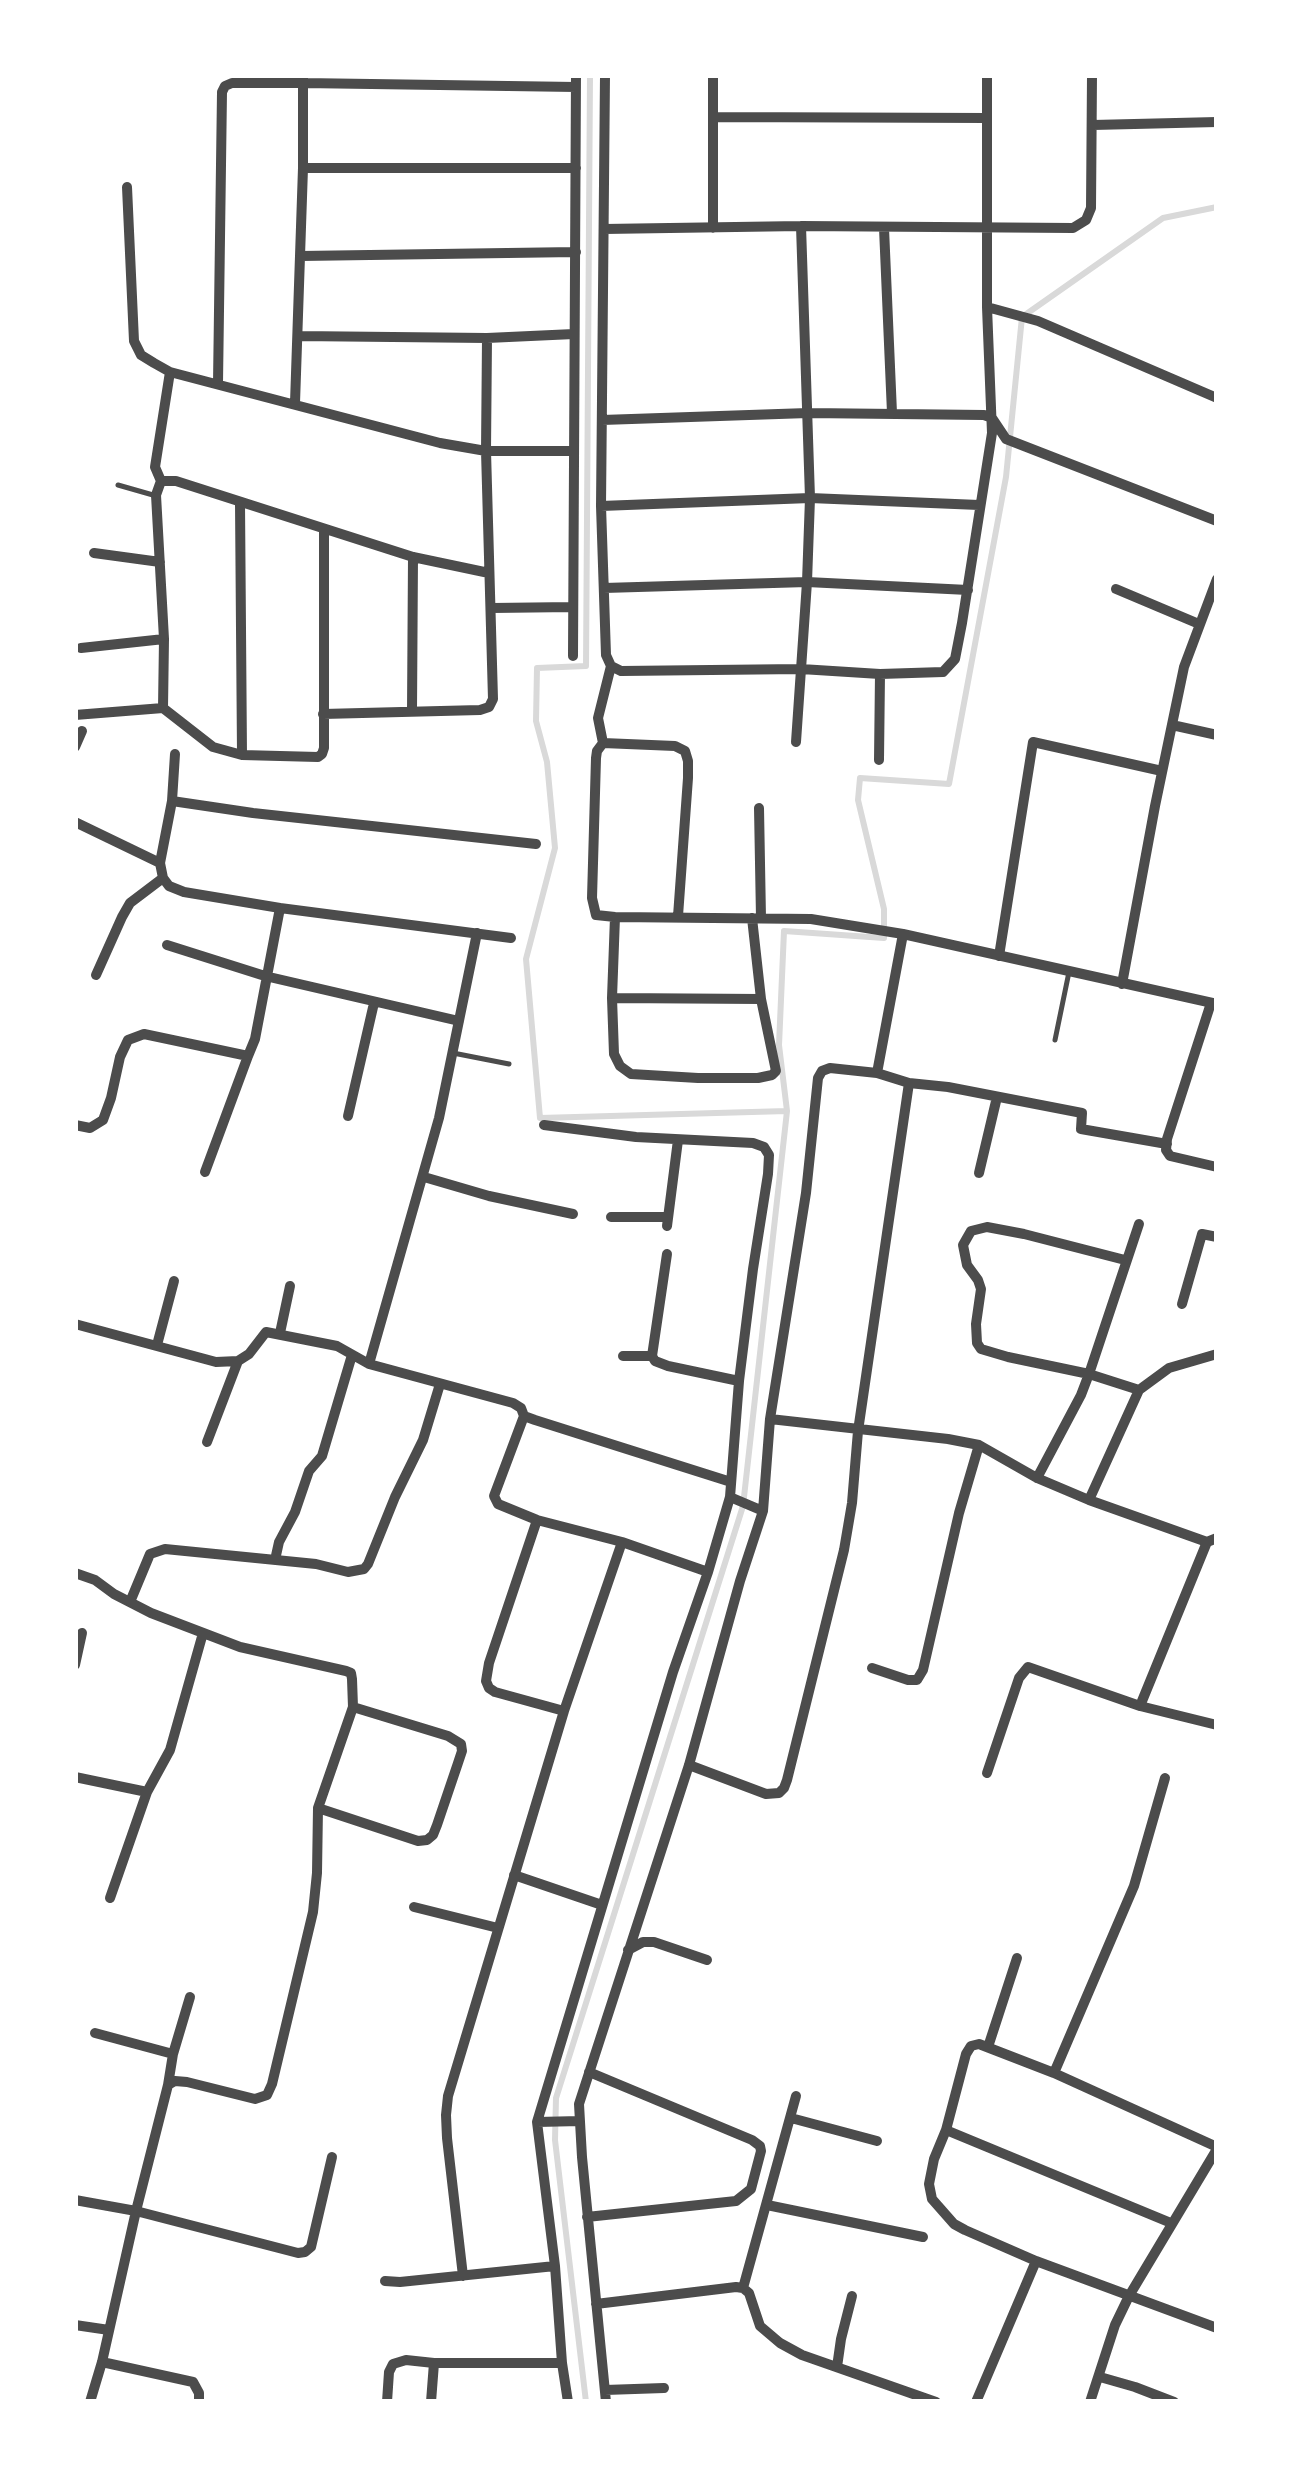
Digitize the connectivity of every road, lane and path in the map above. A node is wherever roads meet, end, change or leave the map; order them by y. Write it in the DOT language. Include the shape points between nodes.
graph roads {
  1 [pos="605,75"];
  2 [pos="713,75"];
  3 [pos="987,75"];
  4 [pos="1092,75"];
  5 [pos="303,79"];
  6 [pos="576,81"];
  7 [pos="713,118"];
  8 [pos="988,118"];
  9 [pos="1217,122"];
  10 [pos="1093,125"];
  11 [pos="304,168"];
  12 [pos="576,168"];
  13 [pos="127,187"];
  14 [pos="801,226"];
  15 [pos="986,226"];
  16 [pos="713,228"];
  17 [pos="884,228"];
  18 [pos="604,229"];
  19 [pos="576,252"];
  20 [pos="300,256"];
  21 [pos="987,307"];
  22 [pos="574,334"];
  23 [pos="298,336"];
  24 [pos="487,338"];
  25 [pos="170,372"];
  26 [pos="218,383"];
  27 [pos="1217,398"];
  28 [pos="295,403"];
  29 [pos="808,413"];
  30 [pos="892,413"];
  31 [pos="992,418"];
  32 [pos="602,420"];
  33 [pos="486,451"];
  34 [pos="574,451"];
  35 [pos="161,482"];
  36 [pos="118,485"];
  37 [pos="156,495"];
  38 [pos="810,498"];
  39 [pos="240,503"];
  40 [pos="979,505"];
  41 [pos="601,506"];
  42 [pos="1217,521"];
  43 [pos="324,529"];
  44 [pos="94,553"];
  45 [pos="413,558"];
  46 [pos="160,562"];
  47 [pos="489,574"];
  48 [pos="1217,579"];
  49 [pos="808,582"];
  50 [pos="604,588"];
  51 [pos="1116,589"];
  52 [pos="968,590"];
  53 [pos="1213,598"];
  54 [pos="573,606"];
  55 [pos="492,608"];
  56 [pos="1199,624"];
  57 [pos="164,639"];
  58 [pos="81,648"];
  59 [pos="573,656"];
  60 [pos="616,668"];
  61 [pos="801,670"];
  62 [pos="880,674"];
  63 [pos="163,708"];
  64 [pos="412,711"];
  65 [pos="323,714"];
  66 [pos="75,715"];
  67 [pos="1172,724"];
  68 [pos="82,732"];
  69 [pos="1217,735"];
  70 [pos="603,742"];
  71 [pos="796,742"];
  72 [pos="75,747"];
  73 [pos="175,754"];
  74 [pos="242,755"];
  75 [pos="879,760"];
  76 [pos="1162,771"];
  77 [pos="172,801"];
  78 [pos="759,808"];
  79 [pos="75,822"];
  80 [pos="536,844"];
  81 [pos="160,864"];
  82 [pos="162,878"];
  83 [pos="280,908"];
  84 [pos="678,916"];
  85 [pos="615,917"];
  86 [pos="756,918"];
  87 [pos="477,933"];
  88 [pos="900,933"];
  89 [pos="511,938"];
  90 [pos="167,945"];
  91 [pos="999,956"];
  92 [pos="1069,972"];
  93 [pos="96,975"];
  94 [pos="265,976"];
  95 [pos="1122,984"];
  96 [pos="612,998"];
  97 [pos="761,999"];
  98 [pos="374,1003"];
  99 [pos="1214,1004"];
  100 [pos="459,1021"];
  101 [pos="1055,1040"];
  102 [pos="453,1052"];
  103 [pos="248,1056"];
  104 [pos="509,1064"];
  105 [pos="877,1072"];
  106 [pos="909,1083"];
  107 [pos="997,1098"];
  108 [pos="348,1116"];
  109 [pos="75,1125"];
  110 [pos="544,1125"];
  111 [pos="678,1140"];
  112 [pos="1167,1144"];
  113 [pos="1217,1167"];
  114 [pos="206,1172"];
  115 [pos="979,1173"];
  116 [pos="424,1177"];
  117 [pos="573,1214"];
  118 [pos="611,1217"];
  119 [pos="1139,1224"];
  120 [pos="1217,1237"];
  121 [pos="667,1254"];
  122 [pos="1126,1260"];
  123 [pos="174,1281"];
  124 [pos="290,1286"];
  125 [pos="1182,1304"];
  126 [pos="75,1324"];
  127 [pos="280,1333"];
  128 [pos="156,1345"];
  129 [pos="352,1354"];
  130 [pos="1217,1354"];
  131 [pos="624,1356"];
  132 [pos="652,1356"];
  133 [pos="238,1362"];
  134 [pos="369,1364"];
  135 [pos="1089,1374"];
  136 [pos="739,1381"];
  137 [pos="440,1384"];
  138 [pos="1139,1390"];
  139 [pos="524,1416"];
  140 [pos="770,1420"];
  141 [pos="858,1431"];
  142 [pos="207,1442"];
  143 [pos="978,1445"];
  144 [pos="1036,1478"];
  145 [pos="731,1482"];
  146 [pos="734,1499"];
  147 [pos="1089,1500"];
  148 [pos="761,1510"];
  149 [pos="536,1520"];
  150 [pos="1212,1540"];
  151 [pos="622,1542"];
  152 [pos="275,1560"];
  153 [pos="708,1572"];
  154 [pos="75,1574"];
  155 [pos="130,1602"];
  156 [pos="82,1633"];
  157 [pos="203,1633"];
  158 [pos="75,1665"];
  159 [pos="872,1668"];
  160 [pos="1140,1706"];
  161 [pos="353,1707"];
  162 [pos="564,1711"];
  163 [pos="1217,1725"];
  164 [pos="689,1765"];
  165 [pos="987,1773"];
  166 [pos="75,1778"];
  167 [pos="1165,1778"];
  168 [pos="148,1792"];
  169 [pos="318,1808"];
  170 [pos="514,1874"];
  171 [pos="110,1898"];
  172 [pos="602,1905"];
  173 [pos="414,1907"];
  174 [pos="498,1928"];
  175 [pos="628,1950"];
  176 [pos="1016,1958"];
  177 [pos="708,1960"];
  178 [pos="190,1997"];
  179 [pos="95,2033"];
  180 [pos="988,2046"];
  181 [pos="173,2054"];
  182 [pos="590,2072"];
  183 [pos="1054,2072"];
  184 [pos="168,2085"];
  185 [pos="796,2096"];
  186 [pos="791,2118"];
  187 [pos="575,2121"];
  188 [pos="541,2122"];
  189 [pos="946,2130"];
  190 [pos="876,2141"];
  191 [pos="1217,2148"];
  192 [pos="332,2157"];
  193 [pos="75,2200"];
  194 [pos="767,2205"];
  195 [pos="136,2211"];
  196 [pos="588,2217"];
  197 [pos="1171,2222"];
  198 [pos="923,2237"];
  199 [pos="1036,2260"];
  200 [pos="555,2266"];
  201 [pos="462,2276"];
  202 [pos="385,2281"];
  203 [pos="744,2288"];
  204 [pos="852,2296"];
  205 [pos="1129,2296"];
  206 [pos="596,2304"];
  207 [pos="75,2325"];
  208 [pos="1217,2328"];
  209 [pos="109,2330"];
  210 [pos="102,2362"];
  211 [pos="434,2363"];
  212 [pos="562,2363"];
  213 [pos="837,2367"];
  214 [pos="1100,2377"];
  215 [pos="664,2388"];
  216 [pos="606,2396"];
  217 [pos="90,2402"];
  218 [pos="200,2402"];
  219 [pos="386,2402"];
  220 [pos="431,2402"];
  221 [pos="568,2402"];
  222 [pos="936,2402"];
  223 [pos="976,2402"];
  224 [pos="1090,2402"];
  225 [pos="1174,2402"];
  1 -- 18 [label="street"];
  2 -- 7 [label="street"];
  3 -- 8 [label="street"];
  4 -- 10 [label="street"];
  5 -- 6 [label="street"];
  5 -- 11 [label="street"];
  5 -- 26 [label="street" via="232,83 222,92"];
  6 -- 12 [label="street"];
  7 -- 8 [label="street"];
  7 -- 16 [label="street"];
  8 -- 15 [label="street"];
  9 -- 10 [label="street"];
  10 -- 15 [label="street" via="1086,220 1073,228"];
  11 -- 12 [label="street"];
  11 -- 20 [label="street"];
  12 -- 19 [label="street"];
  13 -- 25 [label="street" via="134,340 141,355"];
  14 -- 16 [label="street"];
  14 -- 17 [label="street"];
  14 -- 29 [label="street"];
  15 -- 17 [label="street"];
  15 -- 21 [label="street"];
  16 -- 18 [label="street"];
  17 -- 30 [label="street"];
  18 -- 32 [label="street"];
  19 -- 20 [label="street"];
  19 -- 22 [label="street"];
  20 -- 23 [label="street"];
  21 -- 27 [label="street" via="1038,321"];
  21 -- 31 [label="street"];
  22 -- 24 [label="street"];
  22 -- 34 [label="street"];
  23 -- 24 [label="street"];
  23 -- 28 [label="street"];
  24 -- 33 [label="street"];
  25 -- 26 [label="street"];
  25 -- 35 [label="street" via="155,467"];
  26 -- 28 [label="street"];
  28 -- 33 [label="street"];
  29 -- 30 [label="street"];
  29 -- 32 [label="street"];
  29 -- 38 [label="street"];
  30 -- 31 [label="street"];
  31 -- 40 [label="street"];
  31 -- 42 [label="street" via="1006,440"];
  32 -- 41 [label="street"];
  33 -- 34 [label="street"];
  33 -- 47 [label="street"];
  34 -- 54 [label="street"];
  35 -- 37 [label="street"];
  35 -- 39 [label="street"];
  36 -- 37 [label="lane"];
  37 -- 46 [label="street"];
  38 -- 40 [label="street"];
  38 -- 41 [label="street"];
  38 -- 49 [label="street"];
  39 -- 43 [label="street"];
  39 -- 74 [label="street"];
  40 -- 52 [label="street"];
  41 -- 50 [label="street"];
  43 -- 45 [label="street"];
  43 -- 65 [label="street"];
  44 -- 46 [label="street"];
  45 -- 47 [label="street"];
  45 -- 64 [label="street"];
  46 -- 57 [label="street"];
  47 -- 55 [label="street"];
  48 -- 53 [label="street"];
  49 -- 50 [label="street"];
  49 -- 52 [label="street"];
  49 -- 61 [label="street"];
  50 -- 60 [label="street" via="606,656"];
  51 -- 56 [label="street"];
  52 -- 62 [label="street" via="950,666 943,672"];
  53 -- 56 [label="street"];
  54 -- 55 [label="street"];
  54 -- 59 [label="street"];
  55 -- 64 [label="street" via="490,707"];
  56 -- 67 [label="street"];
  57 -- 58 [label="street"];
  57 -- 63 [label="street"];
  60 -- 61 [label="street"];
  60 -- 70 [label="street" via="598,718"];
  61 -- 62 [label="street"];
  61 -- 71 [label="street"];
  62 -- 75 [label="street"];
  63 -- 66 [label="street"];
  63 -- 74 [label="street" via="213,747"];
  64 -- 65 [label="street"];
  65 -- 74 [label="street" via="318,757"];
  67 -- 69 [label="street"];
  67 -- 76 [label="street"];
  68 -- 72 [label="street"];
  70 -- 84 [label="street" via="685,752"];
  70 -- 85 [label="street" via="596,758 592,898 596,914"];
  73 -- 77 [label="street"];
  76 -- 91 [label="street" via="1033,742"];
  76 -- 95 [label="street"];
  77 -- 80 [label="street"];
  77 -- 81 [label="street"];
  78 -- 86 [label="street"];
  79 -- 81 [label="street"];
  81 -- 82 [label="street"];
  82 -- 83 [label="street" via="184,892"];
  82 -- 93 [label="street" via="130,903"];
  83 -- 87 [label="street"];
  83 -- 94 [label="street"];
  84 -- 85 [label="street"];
  84 -- 86 [label="street"];
  85 -- 96 [label="street"];
  86 -- 88 [label="street" via="811,918"];
  86 -- 97 [label="street"];
  87 -- 89 [label="street"];
  87 -- 100 [label="street"];
  88 -- 91 [label="street"];
  88 -- 105 [label="street"];
  90 -- 94 [label="street"];
  91 -- 92 [label="street"];
  92 -- 95 [label="street"];
  92 -- 101 [label="lane"];
  94 -- 98 [label="street"];
  94 -- 103 [label="street"];
  95 -- 99 [label="street"];
  96 -- 97 [label="street"];
  96 -- 97 [label="street" via="620,1066 631,1074 698,1078 758,1078 776,1071"];
  98 -- 100 [label="street"];
  98 -- 108 [label="street"];
  99 -- 112 [label="street"];
  100 -- 102 [label="street"];
  102 -- 104 [label="lane"];
  102 -- 116 [label="street"];
  103 -- 109 [label="street" via="144,1034 128,1040 103,1120 90,1128"];
  103 -- 114 [label="street"];
  105 -- 106 [label="street"];
  105 -- 140 [label="street" via="830,1068 818,1078"];
  106 -- 107 [label="street"];
  106 -- 141 [label="street"];
  107 -- 112 [label="street" via="1082,1113 1081,1129"];
  107 -- 115 [label="street"];
  110 -- 111 [label="street"];
  111 -- 118 [label="street" via="668,1222"];
  111 -- 136 [label="street" via="753,1142 769,1155"];
  112 -- 113 [label="street" via="1170,1156"];
  116 -- 117 [label="street"];
  116 -- 134 [label="street"];
  119 -- 122 [label="street"];
  120 -- 125 [label="street" via="1202,1234"];
  121 -- 132 [label="street"];
  122 -- 135 [label="street"];
  122 -- 135 [label="street" via="987,1228 971,1231 964,1244 980,1289 980,1349"];
  123 -- 128 [label="street"];
  124 -- 127 [label="street"];
  126 -- 128 [label="street"];
  127 -- 129 [label="street"];
  127 -- 133 [label="street" via="266,1332"];
  128 -- 133 [label="street"];
  129 -- 134 [label="street"];
  129 -- 152 [label="street" via="322,1456 309,1471"];
  130 -- 138 [label="street" via="1169,1368"];
  131 -- 132 [label="street"];
  132 -- 136 [label="street" via="668,1366"];
  133 -- 142 [label="street"];
  134 -- 137 [label="street"];
  135 -- 138 [label="street"];
  135 -- 144 [label="street"];
  136 -- 145 [label="street"];
  137 -- 139 [label="street" via="513,1403"];
  137 -- 152 [label="street" via="424,1440 364,1569"];
  138 -- 147 [label="street"];
  139 -- 145 [label="street"];
  139 -- 149 [label="street" via="494,1496"];
  140 -- 141 [label="street"];
  140 -- 148 [label="street"];
  141 -- 143 [label="street"];
  141 -- 164 [label="street" via="844,1550 784,1788 766,1794"];
  143 -- 144 [label="street"];
  143 -- 159 [label="street" via="923,1670 908,1680"];
  144 -- 147 [label="street"];
  145 -- 146 [label="street"];
  146 -- 148 [label="street"];
  146 -- 153 [label="street"];
  147 -- 150 [label="street"];
  148 -- 164 [label="street"];
  149 -- 151 [label="street"];
  149 -- 162 [label="street" via="486,1681 495,1692"];
  150 -- 160 [label="street"];
  151 -- 153 [label="street"];
  151 -- 162 [label="street"];
  152 -- 155 [label="street" via="156,1550"];
  153 -- 172 [label="street"];
  154 -- 155 [label="street"];
  155 -- 157 [label="street"];
  156 -- 158 [label="street"];
  157 -- 161 [label="street" via="346,1671"];
  157 -- 168 [label="street" via="170,1750"];
  160 -- 163 [label="street"];
  160 -- 165 [label="street" via="1027,1668"];
  161 -- 169 [label="street"];
  161 -- 169 [label="street" via="460,1744 437,1825 427,1840 418,1840"];
  162 -- 170 [label="street"];
  164 -- 175 [label="street"];
  166 -- 168 [label="street"];
  167 -- 183 [label="street" via="1134,1886"];
  168 -- 171 [label="street"];
  169 -- 184 [label="street" via="313,1912 267,2096 255,2099 187,2082"];
  170 -- 172 [label="street"];
  170 -- 174 [label="street"];
  172 -- 188 [label="street"];
  173 -- 174 [label="street"];
  174 -- 201 [label="street" via="446,2115"];
  175 -- 177 [label="street" via="654,1942"];
  175 -- 182 [label="street"];
  176 -- 180 [label="street"];
  178 -- 181 [label="street"];
  179 -- 181 [label="street"];
  180 -- 183 [label="street"];
  180 -- 189 [label="street" via="971,2046 966,2054"];
  181 -- 184 [label="street"];
  182 -- 187 [label="street"];
  182 -- 196 [label="street" via="752,2140 761,2151 751,2189 736,2200"];
  183 -- 191 [label="street"];
  184 -- 195 [label="street"];
  185 -- 186 [label="street"];
  186 -- 190 [label="street"];
  186 -- 194 [label="street"];
  187 -- 188 [label="street"];
  187 -- 196 [label="street"];
  188 -- 200 [label="street"];
  189 -- 197 [label="street"];
  189 -- 199 [label="street" via="934,2159 932,2199 954,2224"];
  191 -- 197 [label="street"];
  192 -- 195 [label="street" via="305,2252"];
  193 -- 195 [label="street"];
  194 -- 198 [label="street"];
  194 -- 203 [label="street"];
  195 -- 209 [label="street"];
  196 -- 206 [label="street"];
  197 -- 205 [label="street"];
  199 -- 205 [label="street"];
  199 -- 223 [label="street"];
  200 -- 201 [label="street"];
  200 -- 212 [label="street"];
  201 -- 202 [label="street"];
  203 -- 206 [label="street"];
  203 -- 213 [label="street" via="764,2332"];
  204 -- 213 [label="street"];
  205 -- 208 [label="street"];
  205 -- 214 [label="street"];
  206 -- 216 [label="street"];
  207 -- 209 [label="street"];
  209 -- 210 [label="street"];
  210 -- 217 [label="street"];
  210 -- 218 [label="street" via="193,2382"];
  211 -- 212 [label="street"];
  211 -- 219 [label="street" via="393,2364"];
  211 -- 220 [label="street"];
  212 -- 221 [label="street"];
  213 -- 222 [label="street"];
  214 -- 224 [label="street"];
  214 -- 225 [label="street"];
  215 -- 216 [label="street"];
}
